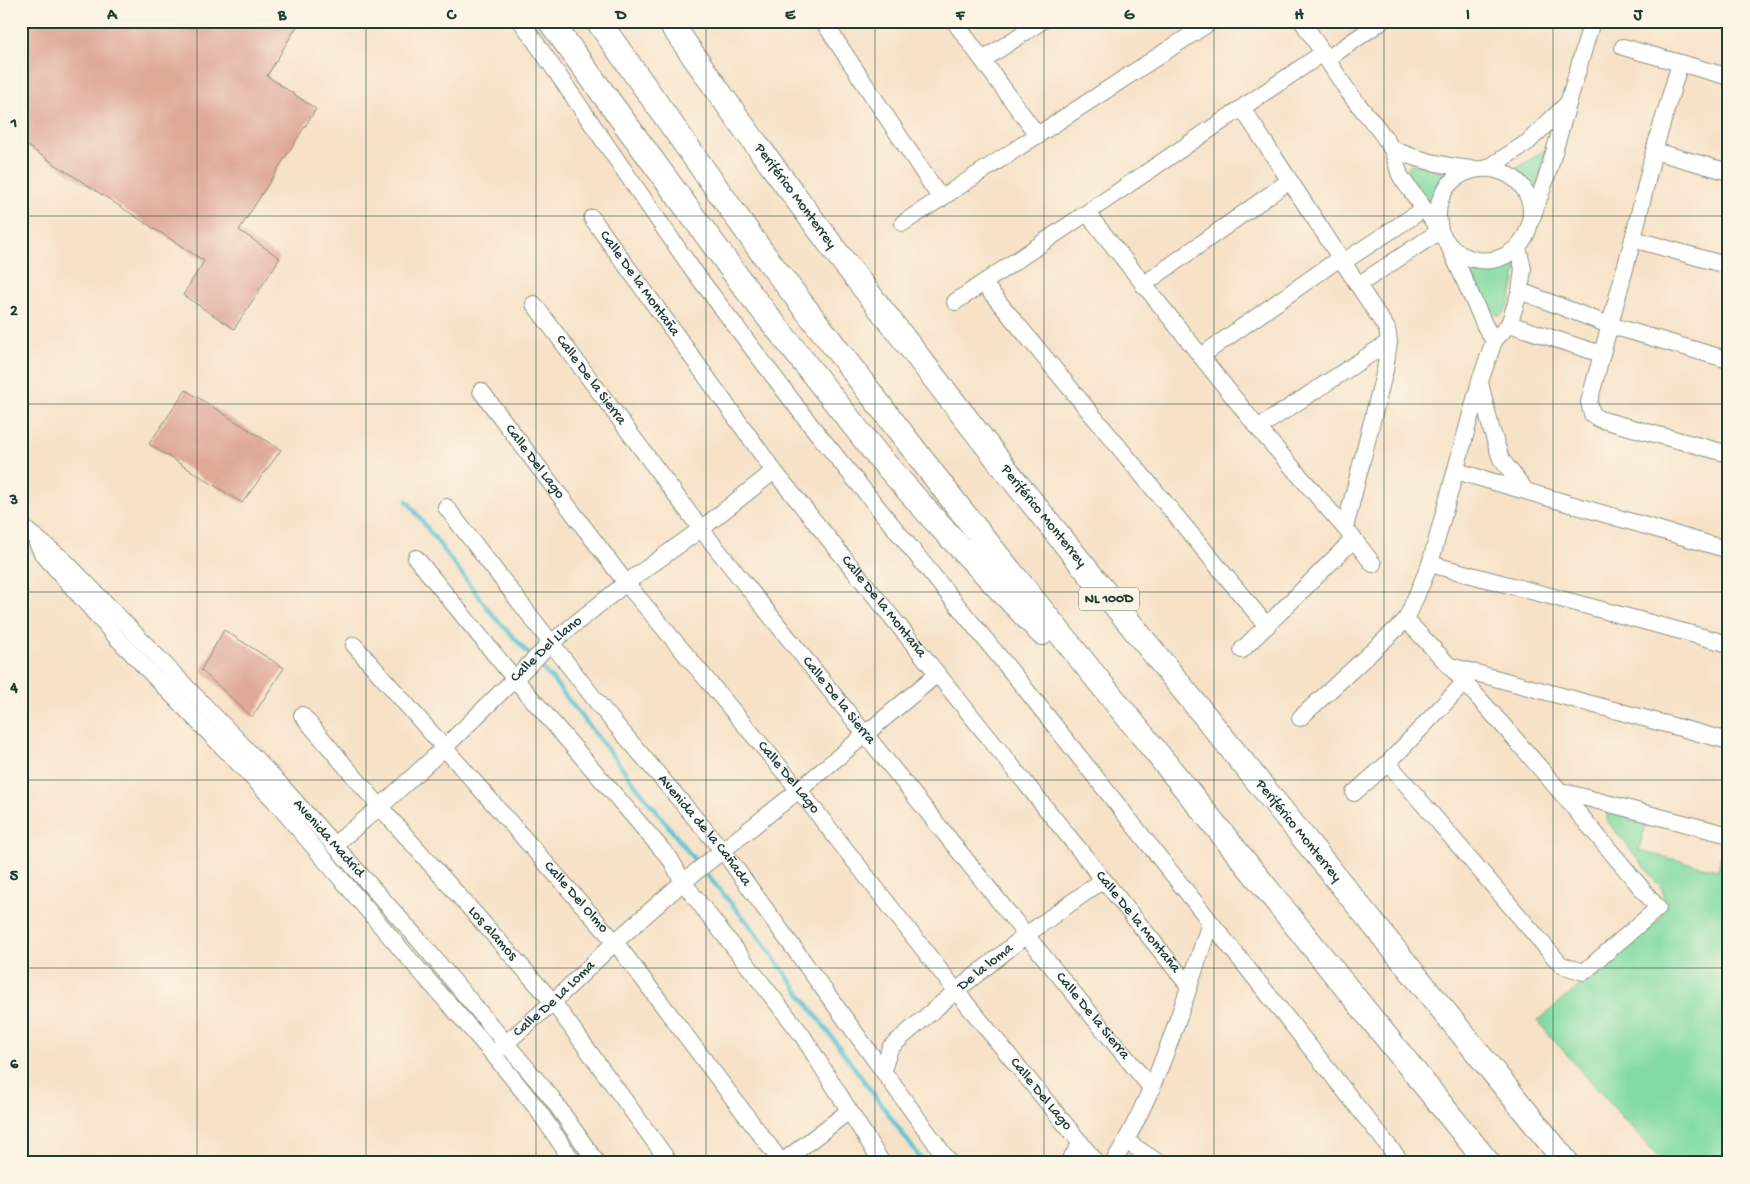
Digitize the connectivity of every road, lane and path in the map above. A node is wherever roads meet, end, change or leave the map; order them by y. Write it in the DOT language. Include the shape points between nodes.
graph roads {
  1 [pos="521,21"];
  2 [pos="550,21"];
  3 [pos="598,21"];
  4 [pos="669,21"];
  5 [pos="823,21"];
  6 [pos="954,21"];
  7 [pos="1042,21"];
  8 [pos="1212,21"];
  9 [pos="1302,21"];
  10 [pos="1382,21"];
  11 [pos="1592,21"];
  12 [pos="1195,26"];
  13 [pos="1623,47"];
  14 [pos="1325,56"];
  15 [pos="983,60"];
  16 [pos="1680,63"];
  17 [pos="1729,77"];
  18 [pos="1567,104"];
  19 [pos="1242,108"];
  20 [pos="1038,136"];
  21 [pos="1392,149"];
  22 [pos="1654,151"];
  23 [pos="1480,168"];
  24 [pos="1729,172"];
  25 [pos="1289,180"];
  26 [pos="941,198"];
  27 [pos="1424,209"];
  28 [pos="1087,213"];
  29 [pos="592,218"];
  30 [pos="1531,221"];
  31 [pos="903,223"];
  32 [pos="1444,237"];
  33 [pos="1633,239"];
  34 [pos="1518,247"];
  35 [pos="1342,260"];
  36 [pos="1729,266"];
  37 [pos="983,283"];
  38 [pos="1144,285"];
  39 [pos="1358,285"];
  40 [pos="1520,291"];
  41 [pos="955,302"];
  42 [pos="534,304"];
  43 [pos="1509,324"];
  44 [pos="1610,325"];
  45 [pos="1494,340"];
  46 [pos="1389,342"];
  47 [pos="1601,354"];
  48 [pos="1201,356"];
  49 [pos="1729,360"];
  50 [pos="1480,381"];
  51 [pos="481,391"];
  52 [pos="1258,428"];
  53 [pos="1729,454"];
  54 [pos="774,471"];
  55 [pos="1456,471"];
  56 [pos="1526,492"];
  57 [pos="446,507"];
  58 [pos="701,529"];
  59 [pos="28,531"];
  60 [pos="1349,534"];
  61 [pos="1729,550"];
  62 [pos="416,558"];
  63 [pos="1373,564"];
  64 [pos="1430,564"];
  65 [pos="626,584"];
  66 [pos="1406,620"];
  67 [pos="1267,626"];
  68 [pos="1729,644"];
  69 [pos="354,645"];
  70 [pos="548,646"];
  71 [pos="1242,650"];
  72 [pos="1450,666"];
  73 [pos="937,674"];
  74 [pos="1092,674"];
  75 [pos="514,678"];
  76 [pos="1465,682"];
  77 [pos="302,715"];
  78 [pos="1300,718"];
  79 [pos="865,735"];
  80 [pos="1729,741"];
  81 [pos="444,748"];
  82 [pos="1388,763"];
  83 [pos="799,790"];
  84 [pos="1560,791"];
  85 [pos="1354,793"];
  86 [pos="380,807"];
  87 [pos="1729,835"];
  88 [pos="334,845"];
  89 [pos="719,854"];
  90 [pos="687,878"];
  91 [pos="1103,880"];
  92 [pos="1210,923"];
  93 [pos="1026,936"];
  94 [pos="616,942"];
  95 [pos="1189,986"];
  96 [pos="956,991"];
  97 [pos="553,1002"];
  98 [pos="499,1048"];
  99 [pos="883,1070"];
  100 [pos="1152,1088"];
  101 [pos="849,1111"];
  102 [pos="1126,1141"];
  103 [pos="1080,1143"];
  104 [pos="574,1163"];
  105 [pos="597,1163"];
  106 [pos="670,1163"];
  107 [pos="781,1163"];
  108 [pos="882,1163"];
  109 [pos="950,1163"];
  110 [pos="1068,1163"];
  111 [pos="1097,1163"];
  112 [pos="1113,1163"];
  113 [pos="1159,1163"];
  114 [pos="1402,1163"];
  115 [pos="1488,1163"];
  116 [pos="1567,1163"];
  1 -- 92 [label="street" via="690,266 809,424"];
  2 -- 74 [label="highway" via="747,290 878,456 1062,653"];
  3 -- 74 [label="highway" via="761,251"];
  4 -- 116 [label="highway, Periférico Monterrey / NL 100D" via="837,253 1017,484"];
  5 -- 26 [label="street"];
  6 -- 15 [label="street"];
  7 -- 15 [label="street"];
  8 -- 12 [label="street"];
  9 -- 14 [label="street"];
  10 -- 14 [label="street"];
  11 -- 18 [label="street"];
  12 -- 20 [label="street"];
  13 -- 16 [label="street"];
  14 -- 19 [label="street"];
  14 -- 21 [label="street"];
  15 -- 20 [label="street"];
  16 -- 17 [label="street"];
  16 -- 22 [label="street"];
  18 -- 23 [label="street" via="1528,142"];
  18 -- 30 [label="street"];
  19 -- 25 [label="street"];
  19 -- 28 [label="street"];
  20 -- 26 [label="street"];
  21 -- 23 [label="street" via="1446,167"];
  21 -- 27 [label="street" via="1401,177"];
  22 -- 24 [label="street"];
  22 -- 33 [label="street"];
  23 -- 30 [label="street" via="1503,171 1516,179 1526,191"];
  23 -- 32 [label="street" via="1458,176 1447,186 1440,200 1438,215"];
  25 -- 35 [label="street"];
  25 -- 38 [label="street"];
  26 -- 31 [label="street"];
  27 -- 32 [label="street"];
  27 -- 35 [label="street"];
  28 -- 37 [label="street"];
  28 -- 38 [label="street"];
  29 -- 54 [label="street, Calle De la Montaña"];
  30 -- 34 [label="street" via="1527,236"];
  32 -- 34 [label="street" via="1460,254 1474,260 1490,261 1504,257"];
  32 -- 39 [label="street"];
  32 -- 45 [label="street"];
  33 -- 36 [label="street"];
  33 -- 44 [label="street"];
  34 -- 40 [label="street" via="1523,269"];
  35 -- 39 [label="street"];
  35 -- 48 [label="street"];
  37 -- 41 [label="street"];
  37 -- 67 [label="street"];
  38 -- 48 [label="street"];
  39 -- 46 [label="street" via="1387,329"];
  40 -- 43 [label="street"];
  40 -- 44 [label="street"];
  42 -- 58 [label="street, Calle De la Sierra"];
  43 -- 45 [label="street"];
  43 -- 47 [label="street"];
  44 -- 47 [label="street"];
  44 -- 49 [label="street"];
  45 -- 50 [label="street"];
  46 -- 52 [label="street"];
  46 -- 60 [label="street"];
  47 -- 53 [label="street" via="1588,402 1592,414 1599,419"];
  48 -- 52 [label="street"];
  50 -- 55 [label="street"];
  50 -- 56 [label="street" via="1502,458"];
  51 -- 65 [label="street, Calle Del Lago"];
  52 -- 60 [label="street"];
  54 -- 58 [label="street, Calle Del Llano"];
  54 -- 73 [label="street, Calle De la Montaña"];
  55 -- 56 [label="street"];
  55 -- 64 [label="street"];
  56 -- 61 [label="street"];
  57 -- 70 [label="street, Avenida de la Cañada"];
  58 -- 65 [label="street, Calle Del Llano"];
  58 -- 79 [label="street, Calle De la Sierra"];
  59 -- 88 [label="street, Avenida Madrid" via="64,560 278,782"];
  59 -- 98 [label="street, Avenida Madrid" via="59,574 116,637 272,800 404,953"];
  60 -- 63 [label="street"];
  60 -- 67 [label="street"];
  62 -- 75 [label="street"];
  64 -- 66 [label="street"];
  64 -- 68 [label="street"];
  65 -- 70 [label="street, Calle Del Llano"];
  65 -- 83 [label="street, Calle Del Lago"];
  66 -- 72 [label="street"];
  66 -- 78 [label="street"];
  67 -- 71 [label="street"];
  69 -- 81 [label="street, Calle Del Olmo"];
  70 -- 75 [label="street, Calle Del Llano"];
  70 -- 89 [label="street, Avenida de la Cañada"];
  72 -- 76 [label="street"];
  72 -- 80 [label="street"];
  73 -- 79 [label="street, Calle De La Loma"];
  73 -- 91 [label="street, Calle De la Montaña"];
  74 -- 115 [label="highway"];
  75 -- 81 [label="street, Calle Del Llano"];
  75 -- 90 [label="street"];
  76 -- 82 [label="street"];
  76 -- 84 [label="street"];
  77 -- 86 [label="street, Los alamos"];
  79 -- 83 [label="street, Calle De La Loma"];
  79 -- 93 [label="street, Calle De la Sierra"];
  81 -- 86 [label="street, Calle Del Llano"];
  81 -- 94 [label="street, Calle Del Olmo"];
  82 -- 84 [label="street" via="1561,965 1584,972 1658,908"];
  82 -- 85 [label="street"];
  83 -- 89 [label="street, Calle De La Loma"];
  83 -- 96 [label="street, Calle Del Lago"];
  84 -- 87 [label="street"];
  86 -- 88 [label="street, Calle Del Llano"];
  86 -- 97 [label="street, Los alamos"];
  88 -- 98 [label="street, Avenida Madrid" via="418,939"];
  89 -- 90 [label="street, Calle De La Loma"];
  89 -- 99 [label="street, Avenida de la Cañada"];
  90 -- 94 [label="street, Calle De La Loma"];
  90 -- 101 [label="street" via="791,1019"];
  91 -- 93 [label="street, De la loma"];
  91 -- 95 [label="street, Calle De la Montaña"];
  92 -- 95 [label="street"];
  92 -- 114 [label="street"];
  93 -- 96 [label="street, De la loma"];
  93 -- 100 [label="street, Calle De la Sierra"];
  94 -- 97 [label="street, Calle De La Loma"];
  94 -- 107 [label="street, Calle Del Olmo"];
  95 -- 100 [label="street"];
  96 -- 99 [label="street, De la loma" via="890,1048"];
  96 -- 103 [label="street, Calle Del Lago"];
  97 -- 98 [label="street, Calle De La Loma"];
  97 -- 106 [label="street, Los alamos"];
  98 -- 104 [label="street, Avenida Madrid"];
  98 -- 105 [label="street, Avenida Madrid" via="551,1097"];
  99 -- 109 [label="street, Avenida de la Cañada"];
  100 -- 102 [label="street"];
  101 -- 107 [label="street"];
  101 -- 108 [label="street"];
  102 -- 112 [label="street"];
  102 -- 113 [label="street"];
  103 -- 110 [label="street"];
  103 -- 111 [label="street, Calle Del Lago"];
}
